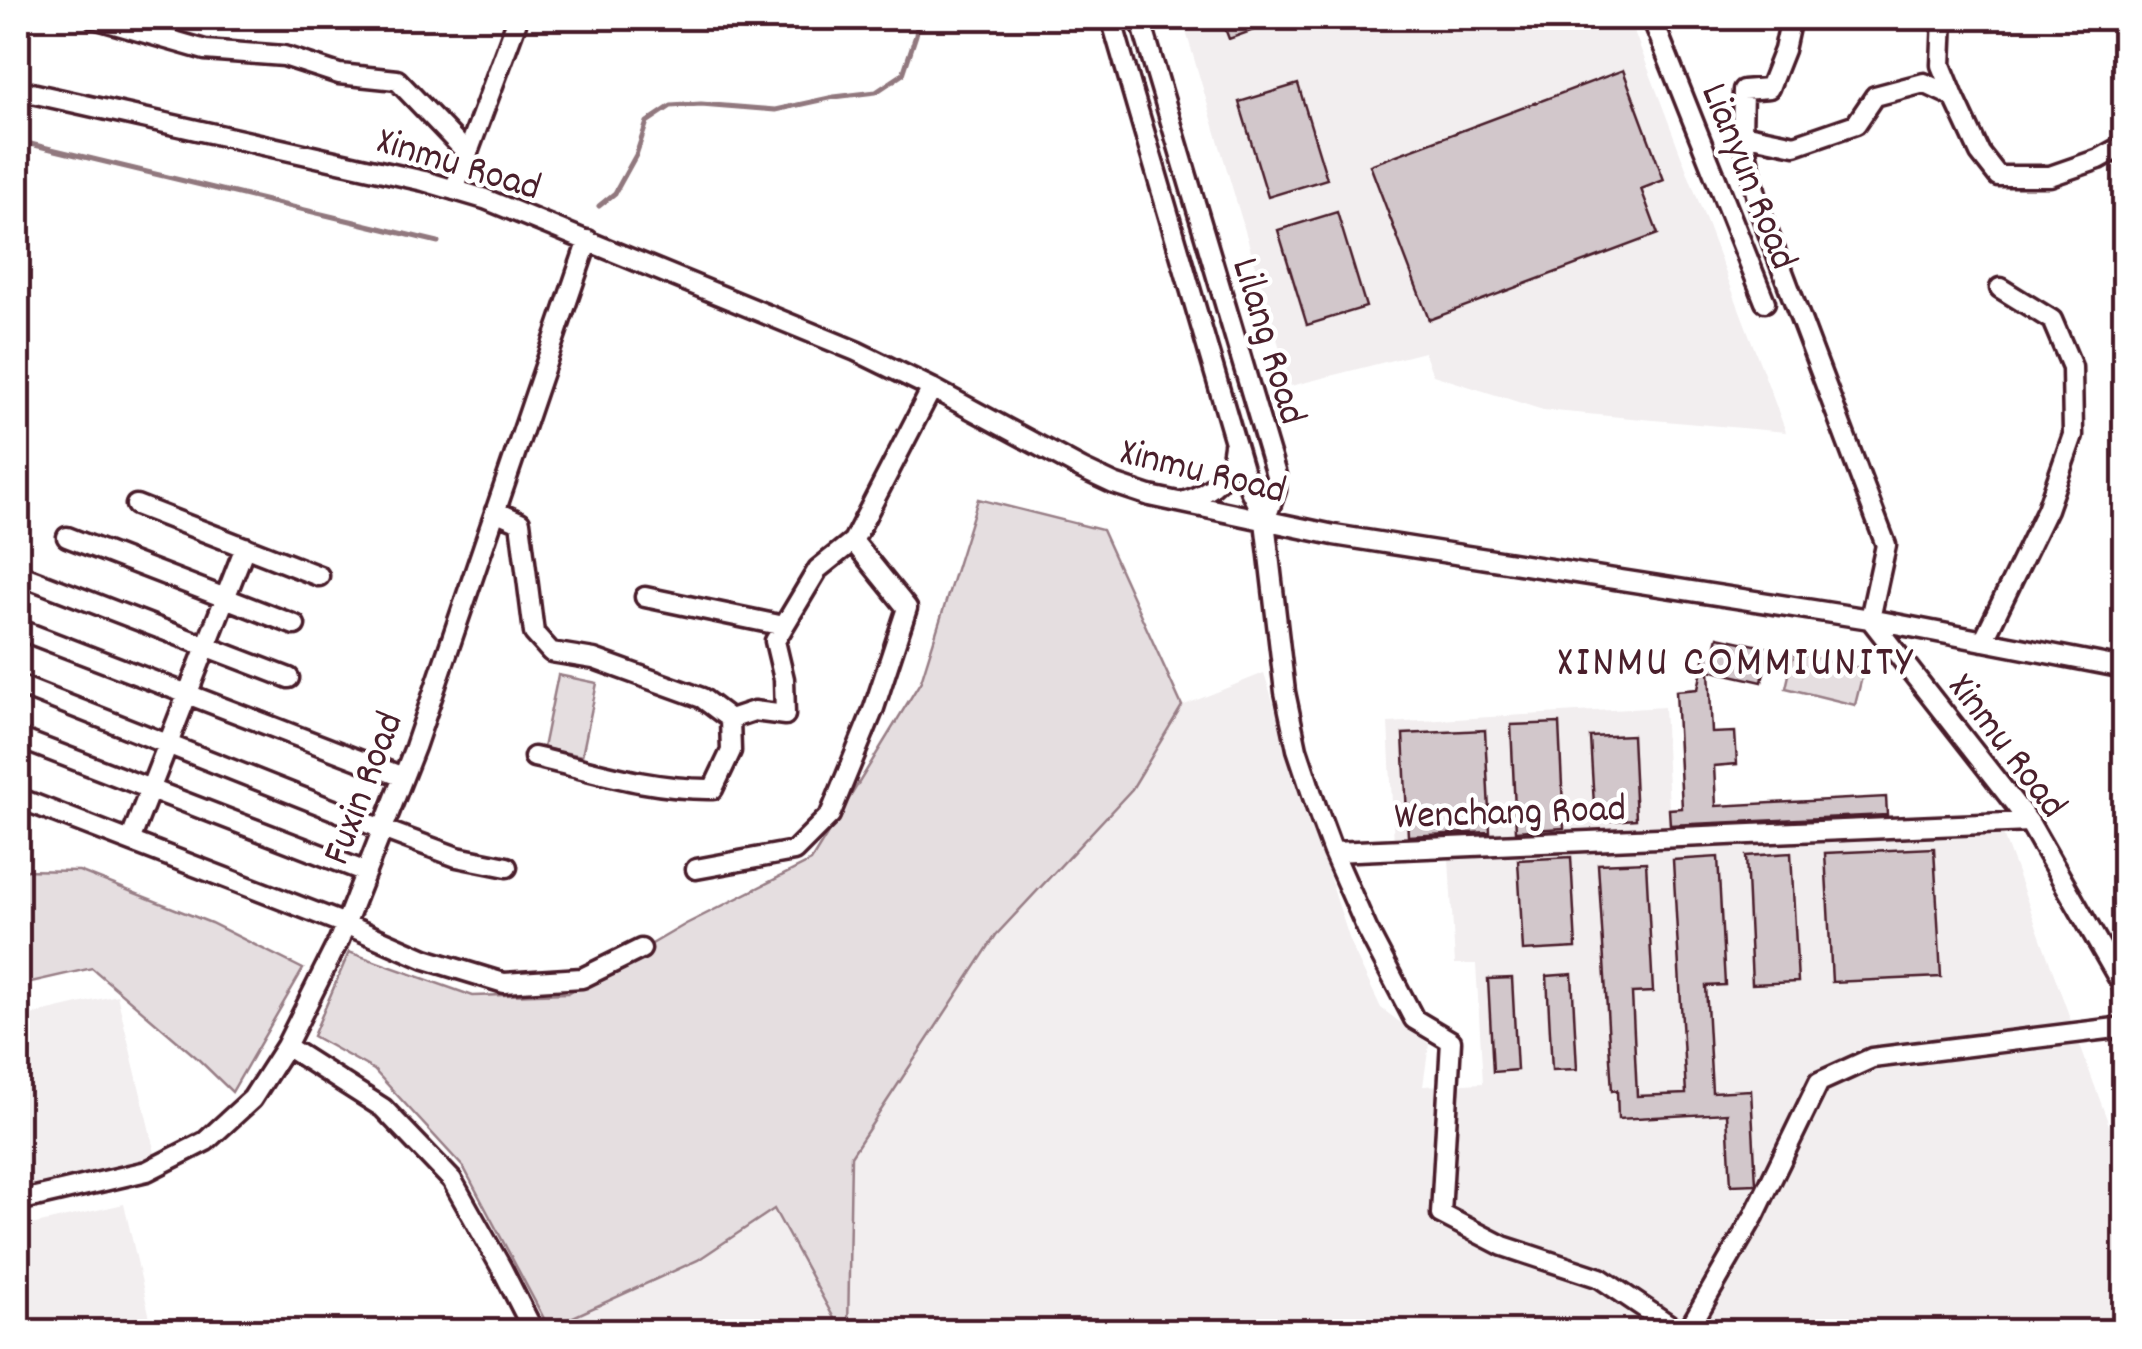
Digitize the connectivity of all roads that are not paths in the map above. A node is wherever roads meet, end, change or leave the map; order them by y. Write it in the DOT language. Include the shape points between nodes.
graph roads {
  1 [pos="94,18"];
  2 [pos="518,18"];
  3 [pos="1110,18"];
  4 [pos="1140,18"];
  5 [pos="1652,18"];
  6 [pos="1791,18"];
  7 [pos="1943,18"];
  8 [pos="2120,18"];
  9 [pos="2124,30"];
  10 [pos="18,90"];
  11 [pos="1954,97"];
  12 [pos="1742,134"];
  13 [pos="2124,145"];
  14 [pos="467,152"];
  15 [pos="454,190"];
  16 [pos="588,240"];
  17 [pos="2000,288"];
  18 [pos="1765,302"];
  19 [pos="932,388"];
  20 [pos="1234,439"];
  21 [pos="1178,503"];
  22 [pos="136,505"];
  23 [pos="495,511"];
  24 [pos="1265,522"];
  25 [pos="67,537"];
  26 [pos="853,541"];
  27 [pos="245,547"];
  28 [pos="18,574"];
  29 [pos="320,576"];
  30 [pos="645,597"];
  31 [pos="225,598"];
  32 [pos="1870,618"];
  33 [pos="295,625"];
  34 [pos="784,626"];
  35 [pos="18,628"];
  36 [pos="1984,641"];
  37 [pos="206,646"];
  38 [pos="2124,668"];
  39 [pos="289,678"];
  40 [pos="18,686"];
  41 [pos="187,694"];
  42 [pos="730,719"];
  43 [pos="18,738"];
  44 [pos="167,745"];
  45 [pos="534,757"];
  46 [pos="403,777"];
  47 [pos="150,789"];
  48 [pos="18,798"];
  49 [pos="2029,822"];
  50 [pos="382,829"];
  51 [pos="130,842"];
  52 [pos="1332,852"];
  53 [pos="507,867"];
  54 [pos="696,869"];
  55 [pos="366,872"];
  56 [pos="345,924"];
  57 [pos="641,949"];
  58 [pos="2124,988"];
  59 [pos="2124,1027"];
  60 [pos="286,1046"];
  61 [pos="18,1202"];
  62 [pos="534,1332"];
  63 [pos="1684,1332"];
  1 -- 14 [label="street" via="205,50 284,56 339,74 397,80"];
  2 -- 14 [label="street"];
  3 -- 20 [label="street, Lilang Road"];
  4 -- 24 [label="street, Lilang Road" via="1276,474"];
  5 -- 18 [label="street, Lianyun Road"];
  6 -- 12 [label="street" via="1769,88 1743,90"];
  7 -- 11 [label="street" via="1941,64"];
  8 -- 9 [label="street"];
  10 -- 15 [label="street, Xinmu Road"];
  11 -- 12 [label="street" via="1924,84 1876,96 1856,124 1795,145"];
  11 -- 13 [label="street" via="1998,176 2050,176"];
  12 -- 32 [label="street" via="1760,211 1886,545"];
  14 -- 15 [label="street"];
  15 -- 16 [label="street, Xinmu Road"];
  16 -- 19 [label="street, Xinmu Road"];
  16 -- 23 [label="street, Fuxin Road"];
  17 -- 36 [label="street" via="2052,320 2072,367 2073,435 2047,509"];
  19 -- 21 [label="street, Xinmu Road" via="1082,470"];
  19 -- 26 [label="street"];
  20 -- 21 [label="street" via="1220,481"];
  20 -- 24 [label="street, Lilang Road"];
  21 -- 24 [label="street, Xinmu Road"];
  22 -- 27 [label="street"];
  23 -- 42 [label="street" via="520,522 534,633 551,652 594,659 702,698"];
  23 -- 46 [label="street, Fuxin Road"];
  24 -- 32 [label="street, Xinmu Road"];
  24 -- 52 [label="street" via="1285,692"];
  25 -- 31 [label="street"];
  26 -- 34 [label="street" via="818,569"];
  26 -- 54 [label="street" via="908,608 830,815 794,851"];
  27 -- 29 [label="street"];
  27 -- 31 [label="street"];
  28 -- 37 [label="street"];
  30 -- 34 [label="street"];
  31 -- 33 [label="street"];
  31 -- 37 [label="street"];
  32 -- 36 [label="street"];
  32 -- 49 [label="street, Xinmu Road"];
  34 -- 42 [label="street" via="775,642 785,715 754,711"];
  35 -- 41 [label="street"];
  36 -- 38 [label="street"];
  37 -- 39 [label="street"];
  37 -- 41 [label="street"];
  40 -- 44 [label="street"];
  41 -- 44 [label="street"];
  41 -- 46 [label="street"];
  42 -- 45 [label="street" via="731,751 713,789 622,780"];
  43 -- 47 [label="street"];
  44 -- 47 [label="street"];
  44 -- 50 [label="street"];
  46 -- 50 [label="street, Fuxin Road"];
  47 -- 51 [label="street"];
  47 -- 55 [label="street"];
  48 -- 51 [label="street"];
  49 -- 52 [label="street, Wenchang Road"];
  49 -- 58 [label="street, Xinmu Road"];
  50 -- 53 [label="street" via="456,857"];
  50 -- 55 [label="street, Fuxin Road"];
  51 -- 56 [label="street"];
  52 -- 63 [label="street" via="1414,1019 1451,1041 1441,1214 1503,1246 1600,1278"];
  55 -- 56 [label="street, Fuxin Road"];
  56 -- 57 [label="street" via="504,983 582,978"];
  56 -- 60 [label="street, Fuxin Road"];
  59 -- 63 [label="street" via="1872,1058 1819,1082 1754,1216"];
  60 -- 61 [label="street, Fuxin Road" via="252,1099 206,1141 147,1171"];
  60 -- 62 [label="street" via="383,1108 452,1180"];
}
